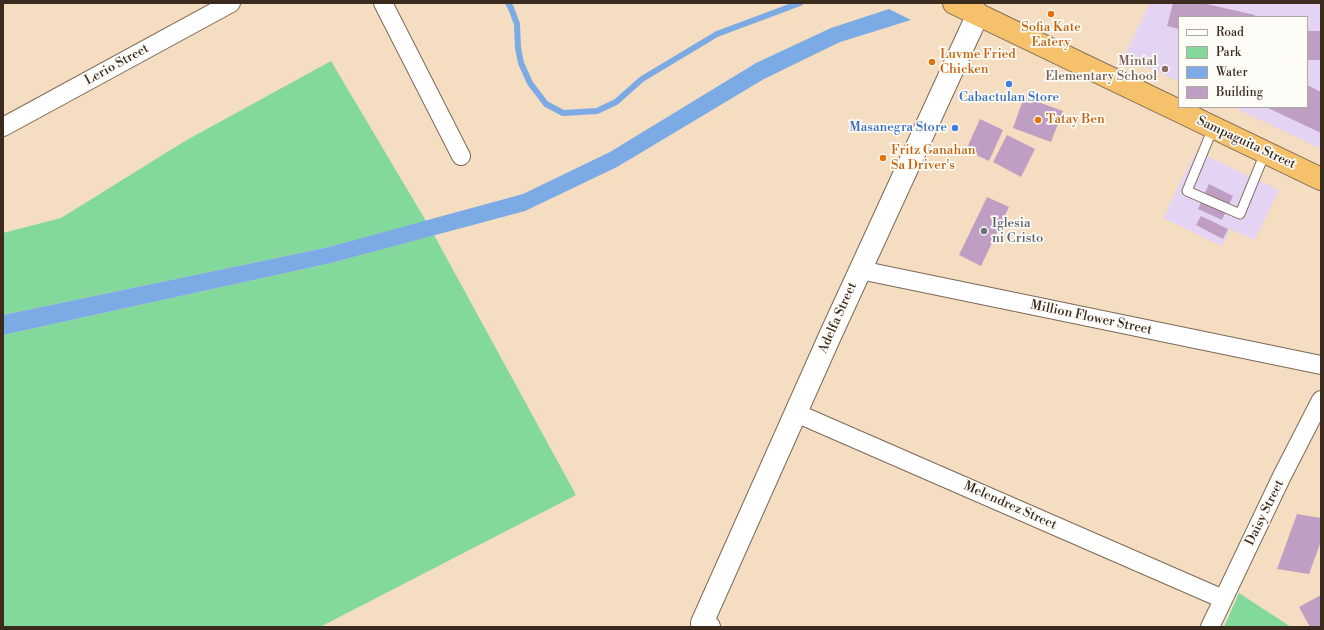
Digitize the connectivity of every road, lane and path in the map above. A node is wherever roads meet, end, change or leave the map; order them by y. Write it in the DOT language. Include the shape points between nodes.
graph roads {
  1 [pos="231,3"];
  2 [pos="383,3"];
  3 [pos="954,3"];
  4 [pos="978,14"];
  5 [pos="1178,109"];
  6 [pos="3,127"];
  7 [pos="1213,128"];
  8 [pos="1265,153"];
  9 [pos="461,156"];
  10 [pos="1321,179"];
  11 [pos="860,270"];
  12 [pos="1321,365"];
  13 [pos="1321,400"];
  14 [pos="796,413"];
  15 [pos="1224,599"];
  16 [pos="704,626"];
  17 [pos="1210,627"];
  1 -- 6 [label="street, Lerio Street"];
  2 -- 9 [label="street"];
  3 -- 4 [label="highway, Sampaguita Street"];
  4 -- 5 [label="highway, Sampaguita Street"];
  4 -- 11 [label="street, Adelfa Street"];
  5 -- 7 [label="highway, Sampaguita Street"];
  7 -- 8 [label="highway, Sampaguita Street"];
  7 -- 8 [label="lane" via="1187,191 1240,214"];
  8 -- 10 [label="highway, Sampaguita Street"];
  11 -- 12 [label="street, Million Flower Street"];
  11 -- 14 [label="street, Adelfa Street"];
  13 -- 15 [label="street, Daisy Street"];
  14 -- 15 [label="street, Melendrez Street"];
  14 -- 16 [label="street, Adelfa Street"];
  15 -- 17 [label="street, Daisy Street"];
}
